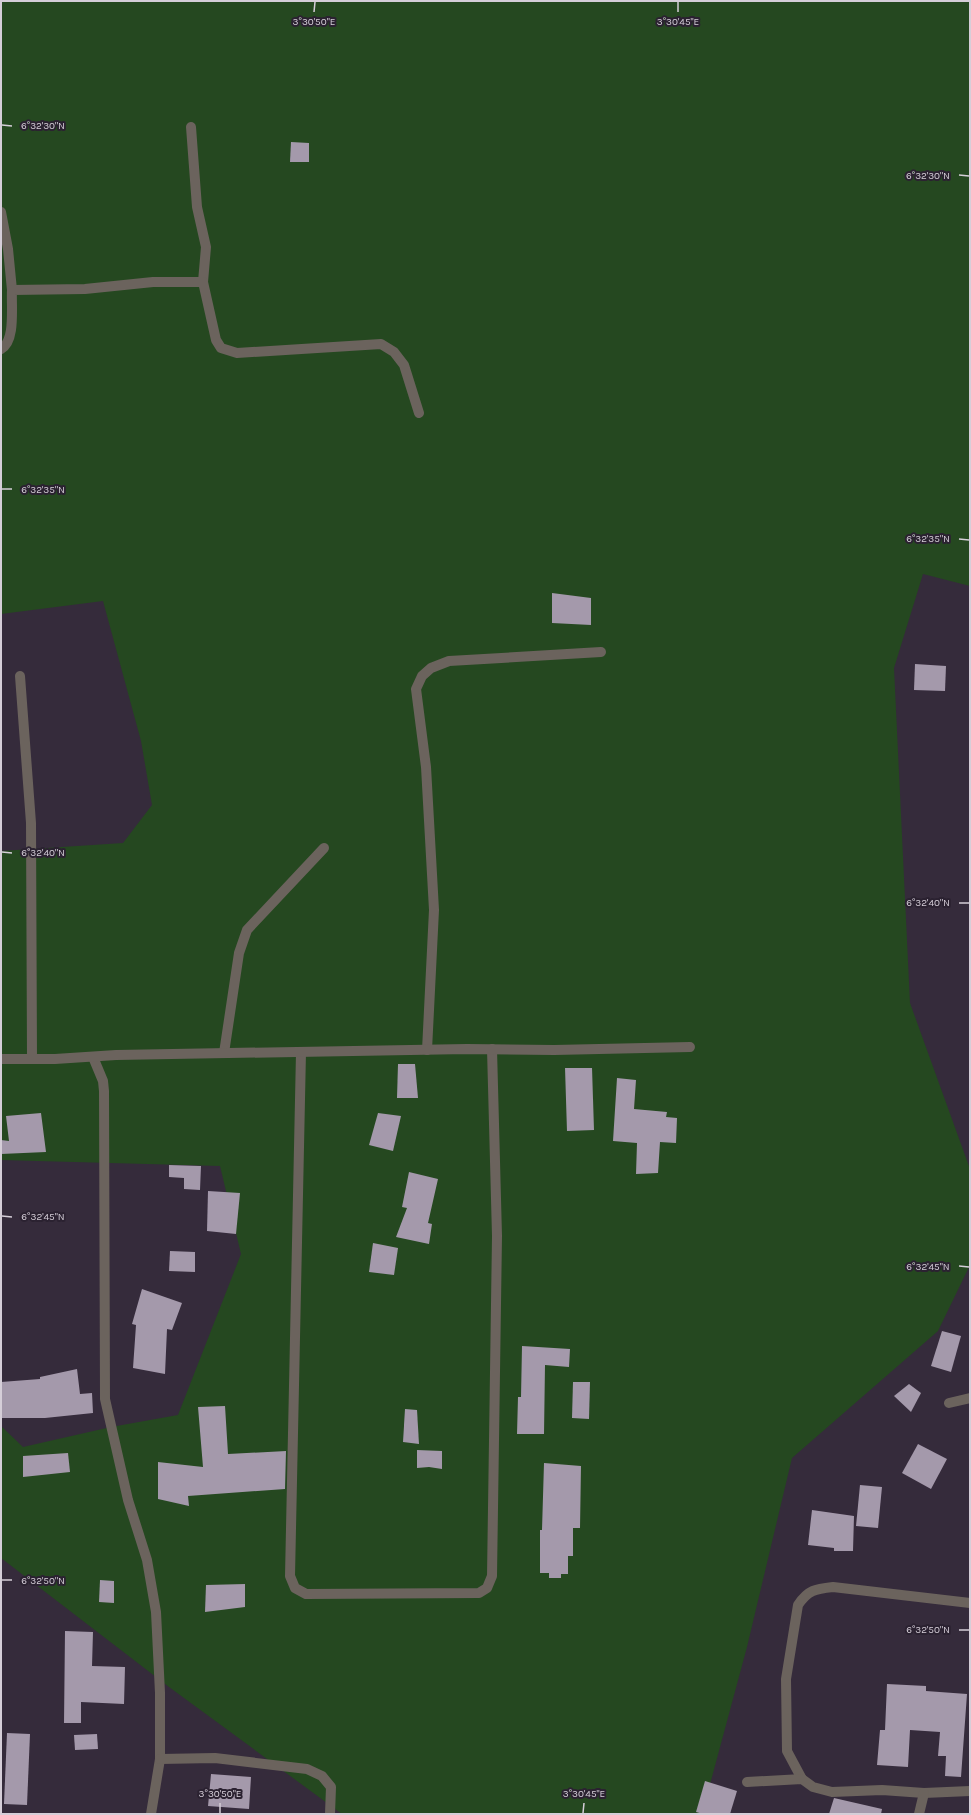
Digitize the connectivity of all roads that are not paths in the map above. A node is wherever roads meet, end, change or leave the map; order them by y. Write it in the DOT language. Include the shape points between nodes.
graph roads {
  1 [pos="191,127"];
  2 [pos="1,212"];
  3 [pos="204,282"];
  4 [pos="12,290"];
  5 [pos="1,349"];
  6 [pos="419,413"];
  7 [pos="601,652"];
  8 [pos="20,676"];
  9 [pos="324,848"];
  10 [pos="690,1047"];
  11 [pos="427,1050"];
  12 [pos="492,1050"];
  13 [pos="301,1052"];
  14 [pos="224,1053"];
  15 [pos="93,1057"];
  16 [pos="32,1058"];
  17 [pos="1,1059"];
  18 [pos="970,1398"];
  19 [pos="949,1402"];
  20 [pos="970,1603"];
  21 [pos="160,1759"];
  22 [pos="802,1779"];
  23 [pos="747,1782"];
  24 [pos="970,1791"];
  25 [pos="924,1793"];
  26 [pos="151,1814"];
  27 [pos="330,1814"];
  28 [pos="919,1814"];
  1 -- 3 [label="street" via="198,207 206,247"];
  2 -- 4 [label="street"];
  3 -- 4 [label="street" via="153,282 84,289"];
  3 -- 6 [label="street" via="216,340 221,348 237,353 381,344 394,352 404,365"];
  4 -- 5 [label="street" via="11,337"];
  7 -- 11 [label="street" via="449,661 431,668 422,676 416,689 426,767 434,910"];
  8 -- 16 [label="street" via="31,823"];
  9 -- 14 [label="street" via="247,930 239,953"];
  10 -- 12 [label="street"];
  11 -- 12 [label="street"];
  11 -- 13 [label="street"];
  12 -- 13 [label="street" via="497,1236 492,1576 488,1588 479,1593 306,1594 295,1588 290,1576"];
  13 -- 14 [label="street"];
  14 -- 15 [label="street"];
  15 -- 16 [label="street"];
  15 -- 21 [label="street" via="103,1081 104,1091 105,1399 128,1500 147,1560 156,1612"];
  16 -- 17 [label="street"];
  18 -- 19 [label="street"];
  20 -- 22 [label="street" via="833,1587 815,1589 804,1596 798,1605 786,1679 786,1751"];
  21 -- 26 [label="street"];
  21 -- 27 [label="street" via="215,1758 308,1770 322,1776 331,1787"];
  22 -- 23 [label="street"];
  22 -- 25 [label="street" via="814,1787 832,1792 882,1790"];
  24 -- 25 [label="street"];
  25 -- 28 [label="street"];
}
